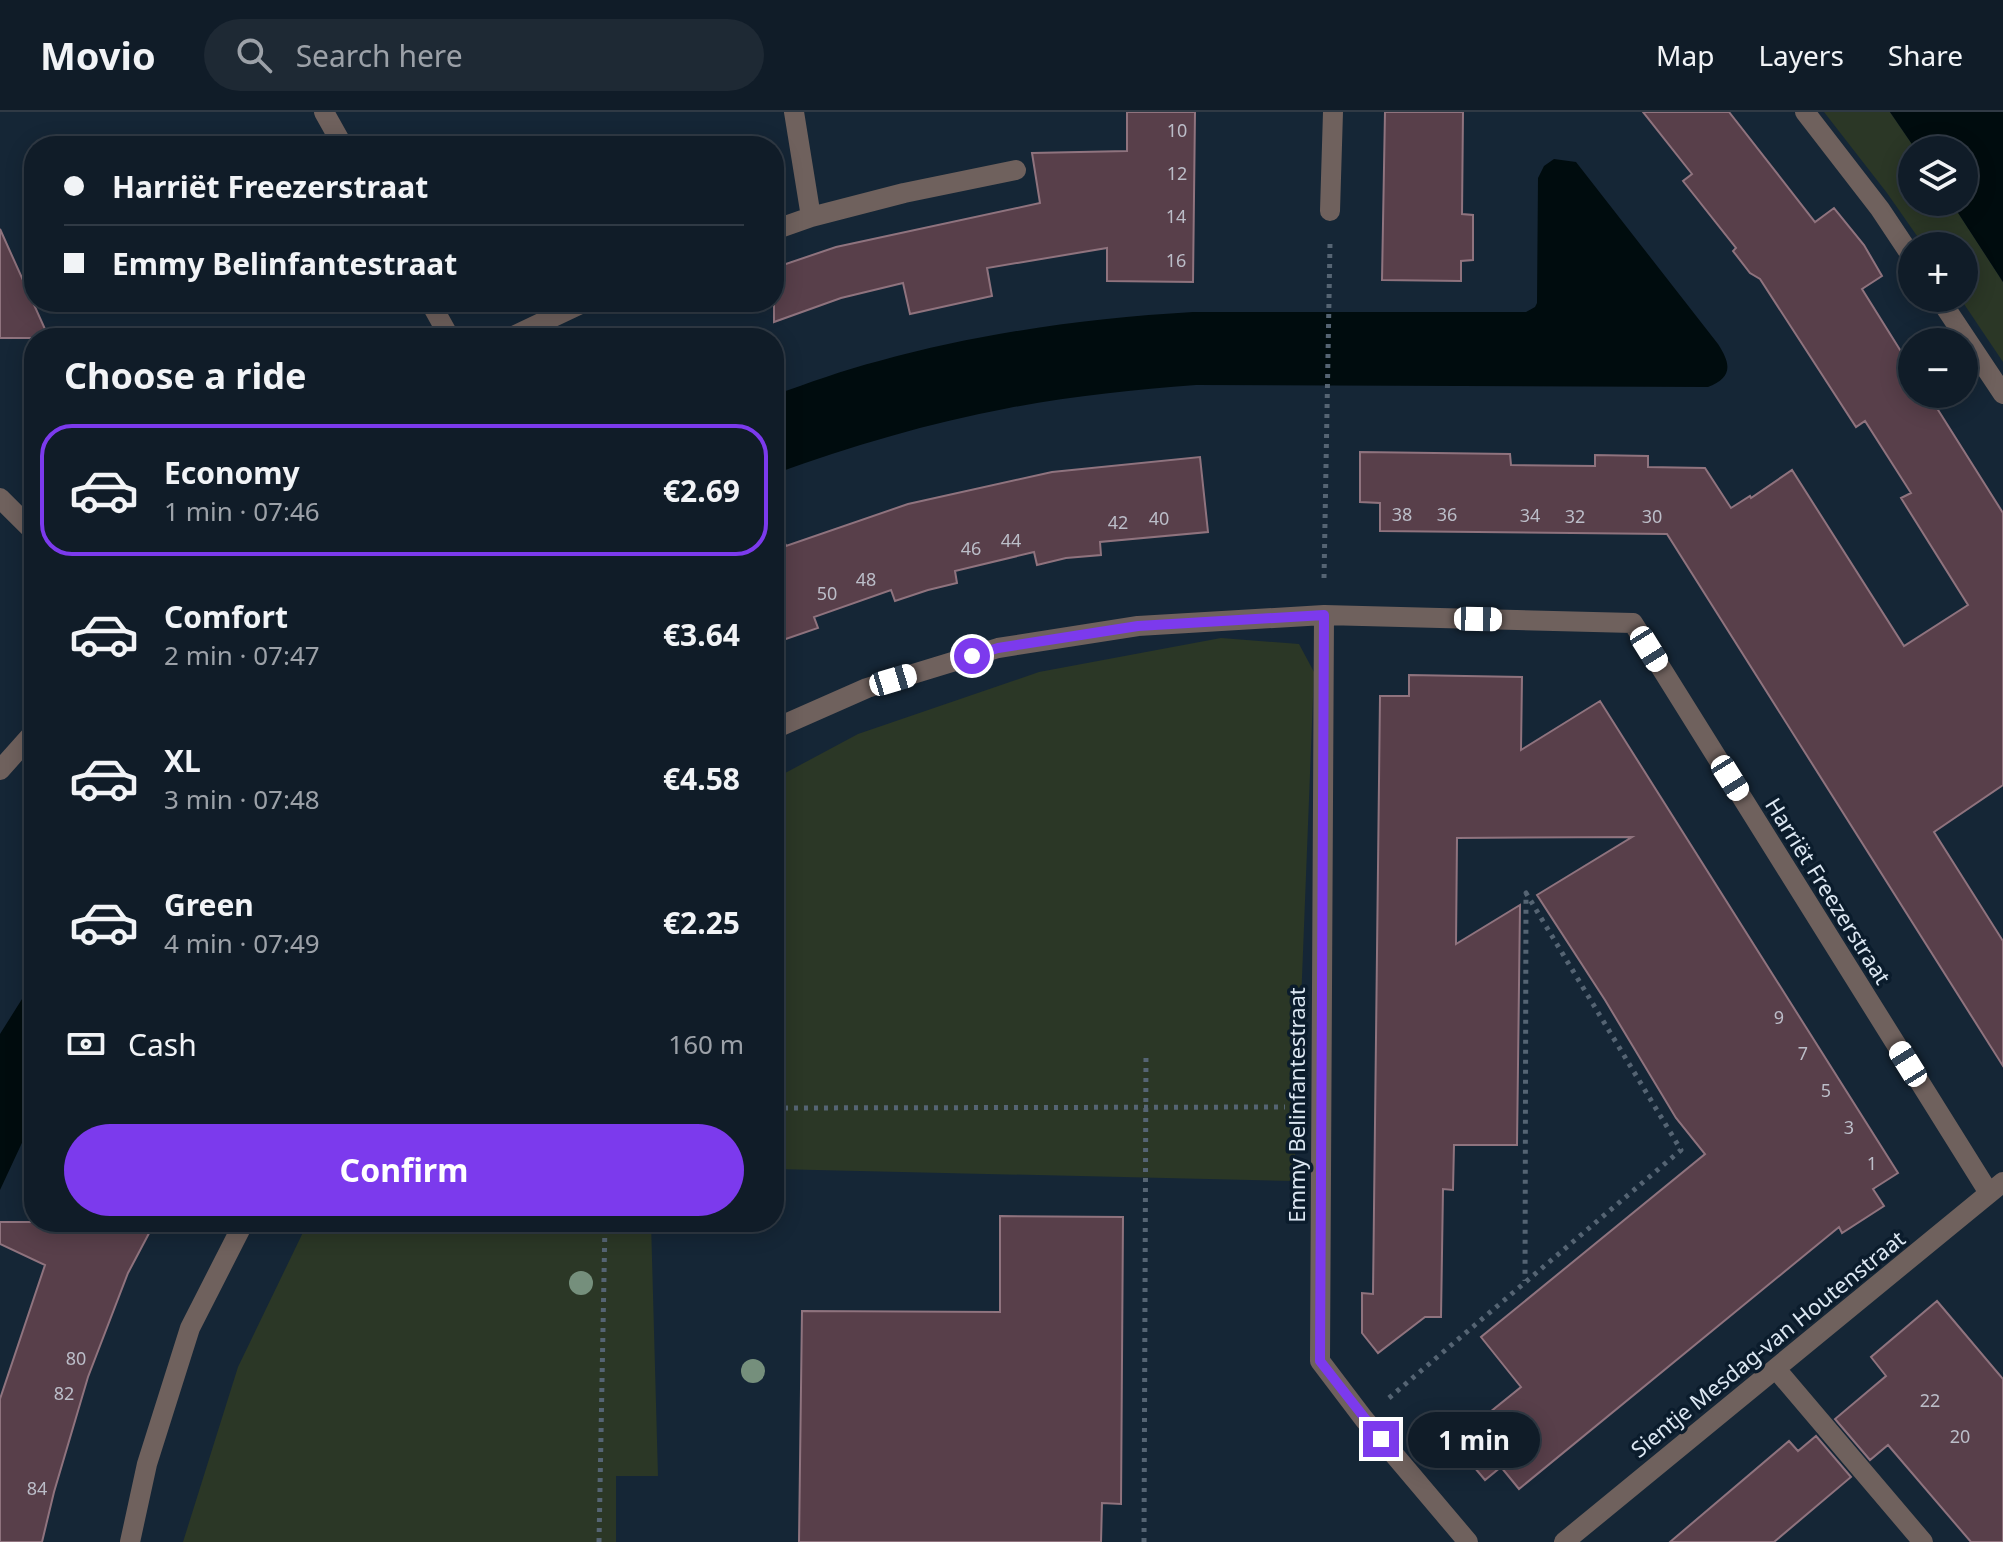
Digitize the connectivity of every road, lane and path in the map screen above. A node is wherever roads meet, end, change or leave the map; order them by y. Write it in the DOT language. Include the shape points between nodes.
graph roads {
  1 [pos="324,112"];
  2 [pos="794,112"];
  3 [pos="1333,112"];
  4 [pos="1805,112"];
  5 [pos="337,136"];
  6 [pos="1016,170"];
  7 [pos="1330,211"];
  8 [pos="811,217"];
  9 [pos="784,226"];
  10 [pos="1898,236"];
  11 [pos="1329,288"];
  12 [pos="564,312"];
  13 [pos="1948,312"];
  14 [pos="530,328"];
  15 [pos="2003,394"];
  16 [pos="0,498"];
  17 [pos="24,522"];
  18 [pos="1324,615"];
  19 [pos="784,725"];
  20 [pos="24,743"];
  21 [pos="0,770"];
  22 [pos="1146,1052"];
  23 [pos="1146,1106"];
  24 [pos="1320,1107"];
  25 [pos="784,1108"];
  26 [pos="1996,1188"];
  27 [pos="239,1232"];
  28 [pos="605,1232"];
  29 [pos="1525,1281"];
  30 [pos="1776,1369"];
  31 [pos="1364,1419"];
  32 [pos="130,1542"];
  33 [pos="599,1542"];
  34 [pos="1144,1542"];
  35 [pos="1468,1542"];
  36 [pos="1564,1542"];
  37 [pos="1923,1542"];
  1 -- 5 [label="street"];
  2 -- 8 [label="street"];
  3 -- 7 [label="street"];
  4 -- 10 [label="street"];
  6 -- 8 [label="street"];
  8 -- 9 [label="street"];
  11 -- 18 [label="path"];
  12 -- 14 [label="street"];
  13 -- 15 [label="street"];
  16 -- 17 [label="street"];
  18 -- 19 [label="street, Harriët Freezerstraat" via="1138,626 998,648 867,688"];
  18 -- 24 [label="street, Emmy Belinfantestraat"];
  18 -- 26 [label="street, Harriët Freezerstraat" via="1633,623"];
  20 -- 21 [label="street"];
  22 -- 23 [label="path"];
  23 -- 24 [label="path"];
  23 -- 25 [label="path"];
  23 -- 34 [label="path"];
  24 -- 31 [label="street, Emmy Belinfantestraat" via="1320,1361"];
  26 -- 30 [label="street, Sientje Mesdag-van Houtenstraat"];
  27 -- 32 [label="street" via="190,1328 147,1464"];
  28 -- 33 [label="path"];
  29 -- 29 [label="path" via="1681,1150 1526,893 1526,1001"];
  29 -- 31 [label="path"];
  30 -- 36 [label="street, Sientje Mesdag-van Houtenstraat"];
  30 -- 37 [label="street"];
  31 -- 35 [label="street, Emmy Belinfantestraat"];
}
